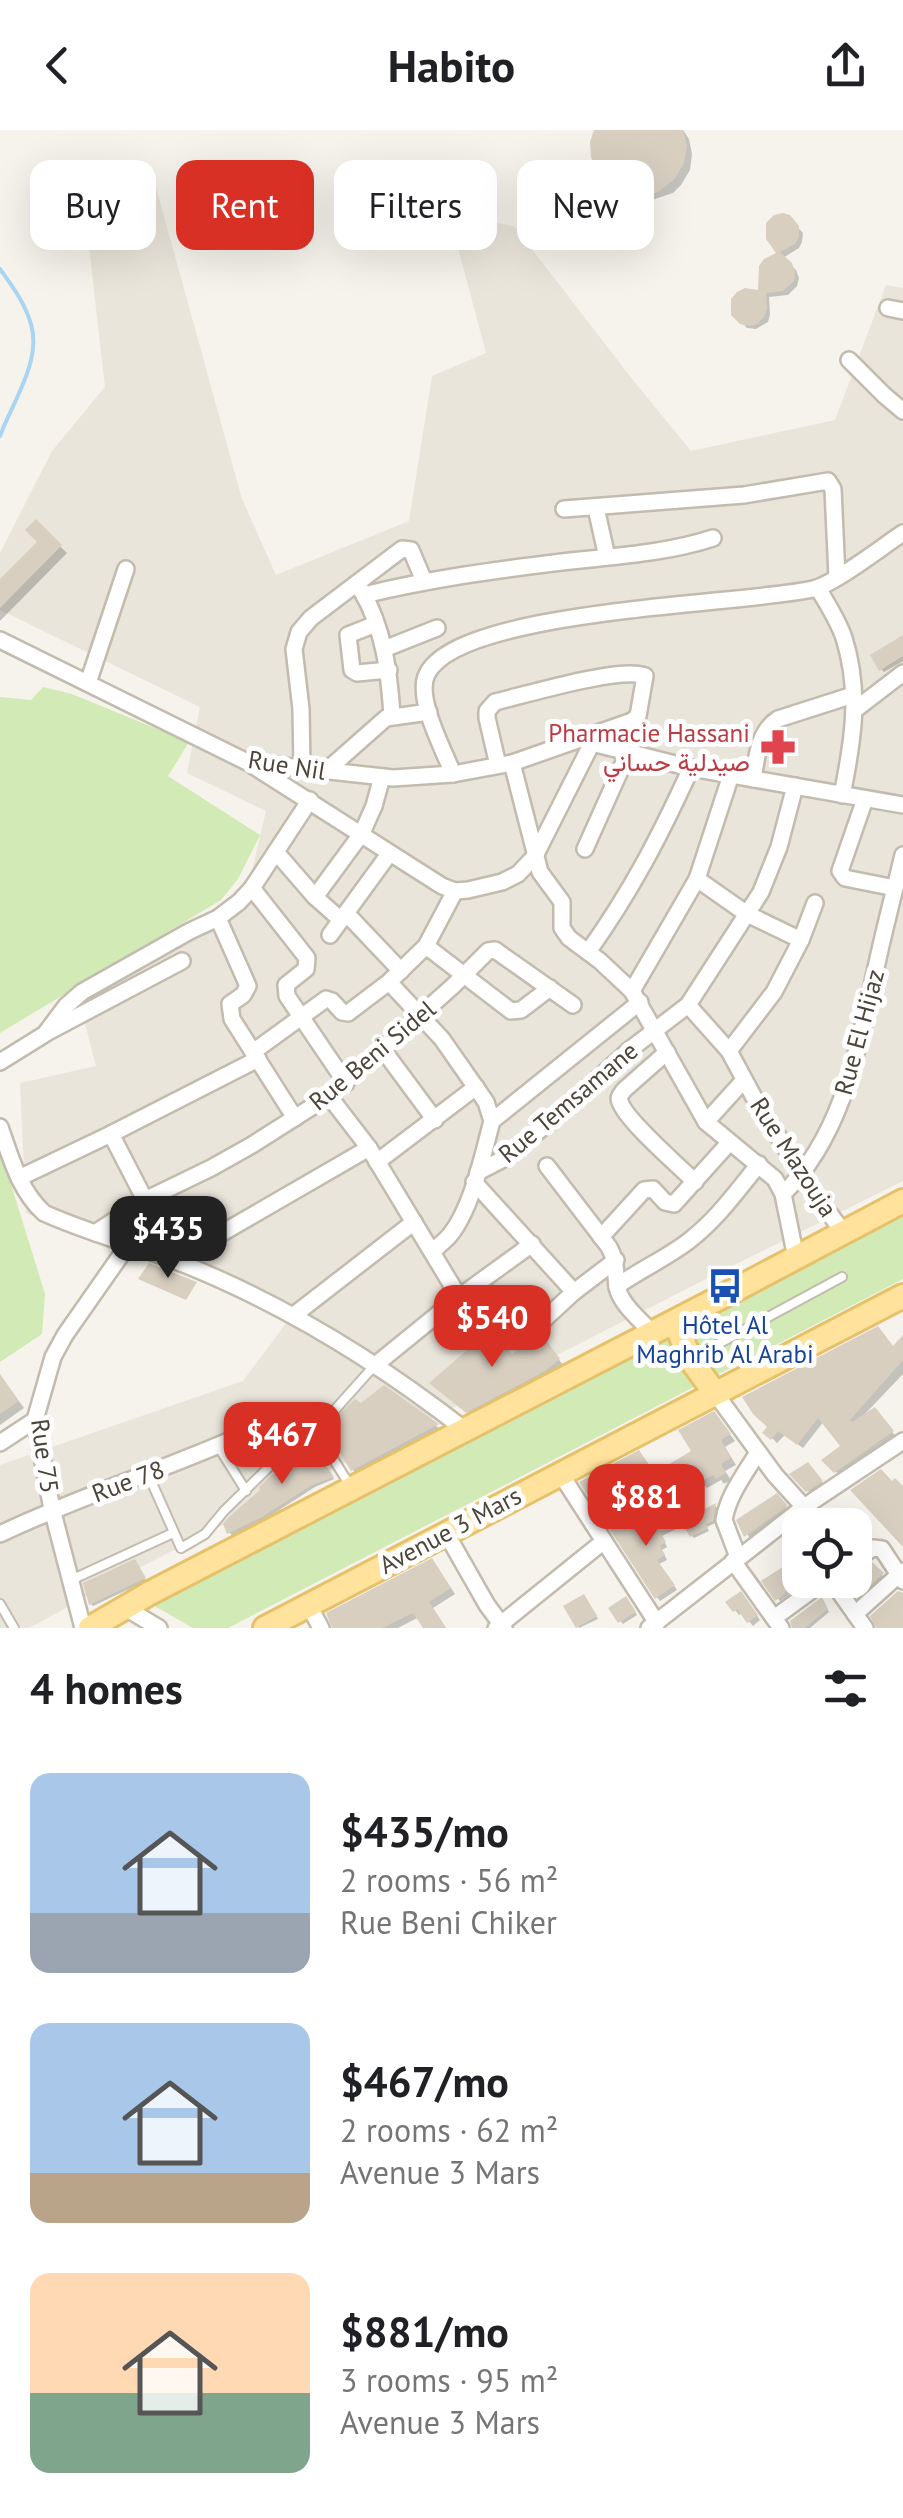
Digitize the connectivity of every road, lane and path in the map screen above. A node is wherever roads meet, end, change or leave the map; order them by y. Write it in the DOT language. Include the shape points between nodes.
graph roads {
  1 [pos="849,360"];
  2 [pos="903,411"];
  3 [pos="596,508"];
  4 [pos="564,510"];
  5 [pos="903,533"];
  6 [pos="713,538"];
  7 [pos="607,557"];
  8 [pos="126,569"];
  9 [pos="837,577"];
  10 [pos="424,581"];
  11 [pos="360,588"];
  12 [pos="818,588"];
  13 [pos="376,624"];
  14 [pos="437,628"];
  15 [pos="0,640"];
  16 [pos="384,649"];
  17 [pos="388,670"];
  18 [pos="903,674"];
  19 [pos="88,682"];
  20 [pos="854,702"];
  21 [pos="429,712"];
  22 [pos="392,716"];
  23 [pos="594,739"];
  24 [pos="628,753"];
  25 [pos="247,762"];
  26 [pos="505,764"];
  27 [pos="302,768"];
  28 [pos="691,768"];
  29 [pos="326,771"];
  30 [pos="454,774"];
  31 [pos="731,775"];
  32 [pos="382,777"];
  33 [pos="753,779"];
  34 [pos="794,786"];
  35 [pos="842,795"];
  36 [pos="865,799"];
  37 [pos="310,800"];
  38 [pos="903,805"];
  39 [pos="362,833"];
  40 [pos="584,849"];
  41 [pos="276,852"];
  42 [pos="389,854"];
  43 [pos="903,855"];
  44 [pos="535,856"];
  45 [pos="696,878"];
  46 [pos="252,888"];
  47 [pos="895,888"];
  48 [pos="454,890"];
  49 [pos="315,897"];
  50 [pos="815,903"];
  51 [pos="748,914"];
  52 [pos="344,916"];
  53 [pos="218,918"];
  54 [pos="886,927"];
  55 [pos="330,935"];
  56 [pos="903,935"];
  57 [pos="800,940"];
  58 [pos="426,946"];
  59 [pos="588,952"];
  60 [pos="182,961"];
  61 [pos="395,976"];
  62 [pos="464,976"];
  63 [pos="550,988"];
  64 [pos="636,996"];
  65 [pos="573,1005"];
  66 [pos="688,1005"];
  67 [pos="421,1015"];
  68 [pos="301,1018"];
  69 [pos="656,1030"];
  70 [pos="45,1034"];
  71 [pos="382,1048"];
  72 [pos="729,1051"];
  73 [pos="668,1052"];
  74 [pos="255,1056"];
  75 [pos="0,1062"];
  76 [pos="744,1080"];
  77 [pos="346,1083"];
  78 [pos="476,1088"];
  79 [pos="329,1096"];
  80 [pos="295,1118"];
  81 [pos="435,1120"];
  82 [pos="492,1121"];
  83 [pos="706,1122"];
  84 [pos="0,1127"];
  85 [pos="111,1134"];
  86 [pos="729,1143"];
  87 [pos="373,1155"];
  88 [pos="759,1164"];
  89 [pos="547,1166"];
  90 [pos="803,1174"];
  91 [pos="477,1177"];
  92 [pos="18,1178"];
  93 [pos="695,1182"];
  94 [pos="783,1194"];
  95 [pos="145,1200"];
  96 [pos="903,1201"];
  97 [pos="414,1222"];
  98 [pos="95,1233"];
  99 [pos="844,1233"];
  100 [pos="600,1238"];
  101 [pos="532,1244"];
  102 [pos="128,1245"];
  103 [pos="432,1252"];
  104 [pos="796,1258"];
  105 [pos="616,1260"];
  106 [pos="181,1264"];
  107 [pos="842,1278"];
  108 [pos="617,1286"];
  109 [pos="574,1292"];
  110 [pos="903,1296"];
  111 [pos="459,1297"];
  112 [pos="294,1315"];
  113 [pos="675,1322"];
  114 [pos="534,1328"];
  115 [pos="652,1333"];
  116 [pos="690,1360"];
  117 [pos="374,1366"];
  118 [pos="715,1393"];
  119 [pos="34,1420"];
  120 [pos="258,1428"];
  121 [pos="314,1428"];
  122 [pos="465,1430"];
  123 [pos="903,1441"];
  124 [pos="0,1443"];
  125 [pos="218,1446"];
  126 [pos="758,1452"];
  127 [pos="560,1473"];
  128 [pos="148,1474"];
  129 [pos="352,1490"];
  130 [pos="246,1491"];
  131 [pos="664,1497"];
  132 [pos="804,1507"];
  133 [pos="52,1509"];
  134 [pos="593,1524"];
  135 [pos="173,1533"];
  136 [pos="446,1533"];
  137 [pos="0,1534"];
  138 [pos="604,1540"];
  139 [pos="181,1548"];
  140 [pos="872,1549"];
  141 [pos="736,1559"];
  142 [pos="192,1571"];
  143 [pos="901,1576"];
  144 [pos="71,1580"];
  145 [pos="807,1598"];
  146 [pos="842,1598"];
  147 [pos="0,1604"];
  148 [pos="308,1604"];
  149 [pos="124,1607"];
  150 [pos="855,1614"];
  151 [pos="778,1623"];
  152 [pos="653,1625"];
  153 [pos="500,1627"];
  154 [pos="14,1628"];
  155 [pos="86,1628"];
  156 [pos="160,1628"];
  157 [pos="265,1628"];
  158 [pos="322,1628"];
  159 [pos="865,1628"];
  1 -- 2 [label="street"];
  3 -- 4 [label="street"];
  3 -- 7 [label="street"];
  3 -- 9 [label="street" via="828,481"];
  5 -- 9 [label="street"];
  6 -- 7 [label="street"];
  7 -- 10 [label="street"];
  8 -- 19 [label="street"];
  9 -- 12 [label="street"];
  10 -- 11 [label="street"];
  10 -- 11 [label="street" via="404,548"];
  11 -- 13 [label="street"];
  11 -- 27 [label="street" via="311,618 296,639"];
  12 -- 20 [label="street" via="844,638"];
  12 -- 21 [label="street" via="537,623 495,635 433,665 424,679"];
  13 -- 16 [label="street"];
  13 -- 17 [label="street" via="348,635 352,670"];
  14 -- 16 [label="street"];
  15 -- 19 [label="street, Rue Nil"];
  16 -- 17 [label="street"];
  17 -- 22 [label="street"];
  18 -- 20 [label="street"];
  19 -- 25 [label="street, Rue Nil"];
  20 -- 33 [label="street" via="768,726"];
  20 -- 35 [label="street"];
  21 -- 22 [label="street"];
  21 -- 30 [label="street"];
  22 -- 29 [label="street"];
  23 -- 24 [label="street"];
  23 -- 26 [label="street, Rue Nil"];
  23 -- 26 [label="street, Rue Nil" via="638,716 642,674 495,702 487,718"];
  23 -- 44 [label="street"];
  24 -- 28 [label="street"];
  24 -- 40 [label="street"];
  25 -- 27 [label="street, Rue Nil"];
  25 -- 37 [label="street"];
  26 -- 30 [label="street, Rue Nil"];
  26 -- 44 [label="street"];
  27 -- 29 [label="street, Rue Nil"];
  28 -- 31 [label="street"];
  28 -- 59 [label="street" via="641,871"];
  29 -- 32 [label="street, Rue Nil"];
  30 -- 32 [label="street, Rue Nil"];
  31 -- 33 [label="street"];
  31 -- 45 [label="street"];
  32 -- 39 [label="street"];
  33 -- 34 [label="street"];
  34 -- 35 [label="street"];
  34 -- 51 [label="street, Rue Temsamane" via="779,848"];
  35 -- 36 [label="street"];
  36 -- 38 [label="street"];
  36 -- 47 [label="street" via="840,871 845,878"];
  37 -- 39 [label="street"];
  37 -- 41 [label="street"];
  39 -- 42 [label="street"];
  39 -- 49 [label="street"];
  41 -- 46 [label="street"];
  41 -- 49 [label="street"];
  42 -- 48 [label="street"];
  42 -- 52 [label="street"];
  43 -- 47 [label="street, Rue El Hijaz"];
  44 -- 48 [label="street" via="502,882"];
  44 -- 59 [label="street" via="562,902 562,928"];
  45 -- 51 [label="street"];
  45 -- 64 [label="street"];
  46 -- 53 [label="street"];
  46 -- 68 [label="street" via="307,958 306,969 286,988"];
  47 -- 54 [label="street, Rue El Hijaz"];
  48 -- 58 [label="street"];
  49 -- 52 [label="street"];
  50 -- 57 [label="street"];
  51 -- 57 [label="street"];
  51 -- 66 [label="street, Rue Temsamane"];
  52 -- 55 [label="street"];
  52 -- 61 [label="street"];
  53 -- 70 [label="street" via="82,992"];
  53 -- 74 [label="street" via="248,986 230,1004 230,1015"];
  54 -- 56 [label="street"];
  54 -- 90 [label="street, Rue El Hijaz" via="845,1090"];
  57 -- 72 [label="street" via="774,992"];
  58 -- 61 [label="street"];
  58 -- 62 [label="street"];
  59 -- 64 [label="street"];
  60 -- 70 [label="street"];
  61 -- 67 [label="street"];
  61 -- 68 [label="street" via="348,1013 326,999"];
  62 -- 63 [label="street" via="516,1012"];
  62 -- 63 [label="street, Rue Beni Sidel" via="495,950"];
  62 -- 67 [label="street, Rue Beni Sidel"];
  63 -- 65 [label="street"];
  64 -- 69 [label="street"];
  64 -- 82 [label="street"];
  66 -- 69 [label="street, Rue Temsamane"];
  66 -- 72 [label="street, Rue Mazouja"];
  67 -- 71 [label="street, Rue Beni Sidel"];
  67 -- 78 [label="street"];
  68 -- 74 [label="street"];
  68 -- 77 [label="street"];
  69 -- 73 [label="street"];
  69 -- 91 [label="street, Rue Temsamane"];
  70 -- 75 [label="street"];
  71 -- 77 [label="street, Rue Beni Sidel"];
  71 -- 81 [label="street"];
  72 -- 76 [label="street, Rue Mazouja"];
  73 -- 83 [label="street"];
  73 -- 93 [label="street" via="620,1101"];
  74 -- 80 [label="street"];
  74 -- 85 [label="street"];
  76 -- 83 [label="street"];
  76 -- 90 [label="street, Rue Mazouja"];
  77 -- 79 [label="street, Rue Beni Sidel"];
  78 -- 81 [label="street"];
  78 -- 82 [label="street"];
  79 -- 80 [label="street, Rue Beni Sidel"];
  79 -- 87 [label="street"];
  80 -- 95 [label="street, Rue Beni Sidel"];
  81 -- 87 [label="street"];
  82 -- 91 [label="street"];
  83 -- 86 [label="street"];
  84 -- 92 [label="street"];
  85 -- 92 [label="street"];
  85 -- 95 [label="street"];
  86 -- 88 [label="street"];
  86 -- 93 [label="street"];
  87 -- 97 [label="street"];
  87 -- 106 [label="street" via="222,1234"];
  88 -- 94 [label="street"];
  88 -- 108 [label="street" via="704,1229"];
  89 -- 100 [label="street"];
  90 -- 94 [label="street, Rue El Hijaz"];
  90 -- 99 [label="street, Rue Mazouja"];
  91 -- 101 [label="street"];
  91 -- 103 [label="street" via="456,1226"];
  92 -- 98 [label="street" via="44,1212"];
  93 -- 100 [label="street" via="672,1205 644,1190"];
  94 -- 104 [label="street"];
  95 -- 98 [label="street, Rue Beni Sidel"];
  96 -- 99 [label="main road"];
  97 -- 103 [label="street"];
  97 -- 112 [label="street"];
  98 -- 102 [label="street"];
  99 -- 104 [label="main road"];
  100 -- 105 [label="street"];
  101 -- 109 [label="street"];
  101 -- 111 [label="street"];
  102 -- 106 [label="street"];
  102 -- 119 [label="street, Rue 75" via="53,1357"];
  103 -- 111 [label="street"];
  104 -- 113 [label="main road"];
  105 -- 108 [label="street"];
  105 -- 109 [label="street"];
  106 -- 112 [label="street"];
  107 -- 116 [label="lane"];
  108 -- 115 [label="street"];
  109 -- 114 [label="street"];
  110 -- 118 [label="main road, Avenue 3 Mars"];
  111 -- 117 [label="street"];
  112 -- 117 [label="street"];
  113 -- 115 [label="main road"];
  113 -- 116 [label="main road"];
  115 -- 122 [label="main road"];
  116 -- 118 [label="main road"];
  117 -- 121 [label="lane"];
  117 -- 122 [label="street"];
  118 -- 126 [label="street"];
  118 -- 127 [label="main road, Avenue 3 Mars"];
  119 -- 124 [label="street"];
  119 -- 133 [label="street, Rue 75"];
  120 -- 125 [label="street, Rue 78"];
  121 -- 129 [label="lane"];
  121 -- 130 [label="lane"];
  122 -- 129 [label="main road"];
  123 -- 132 [label="street"];
  125 -- 128 [label="street, Rue 78"];
  125 -- 130 [label="lane"];
  126 -- 132 [label="street"];
  126 -- 141 [label="street" via="725,1514"];
  127 -- 134 [label="street"];
  127 -- 136 [label="main road, Avenue 3 Mars"];
  128 -- 133 [label="street, Rue 78"];
  128 -- 135 [label="lane"];
  129 -- 142 [label="main road"];
  130 -- 139 [label="lane" via="205,1534"];
  131 -- 134 [label="street" via="649,1485"];
  132 -- 141 [label="street"];
  133 -- 137 [label="street, Rue 78"];
  133 -- 144 [label="street, Rue 75"];
  134 -- 138 [label="street"];
  135 -- 139 [label="lane"];
  135 -- 144 [label="lane"];
  136 -- 148 [label="main road, Avenue 3 Mars"];
  136 -- 153 [label="street"];
  138 -- 152 [label="street"];
  138 -- 153 [label="street"];
  139 -- 142 [label="lane"];
  140 -- 143 [label="street" via="882,1549"];
  141 -- 151 [label="street"];
  141 -- 152 [label="street"];
  142 -- 149 [label="main road"];
  143 -- 150 [label="street"];
  144 -- 155 [label="street, Rue 75"];
  145 -- 151 [label="street"];
  146 -- 150 [label="street"];
  147 -- 154 [label="lane"];
  148 -- 157 [label="main road, Avenue 3 Mars"];
  148 -- 158 [label="street"];
  149 -- 155 [label="main road"];
  149 -- 156 [label="street"];
  150 -- 159 [label="street"];
}
